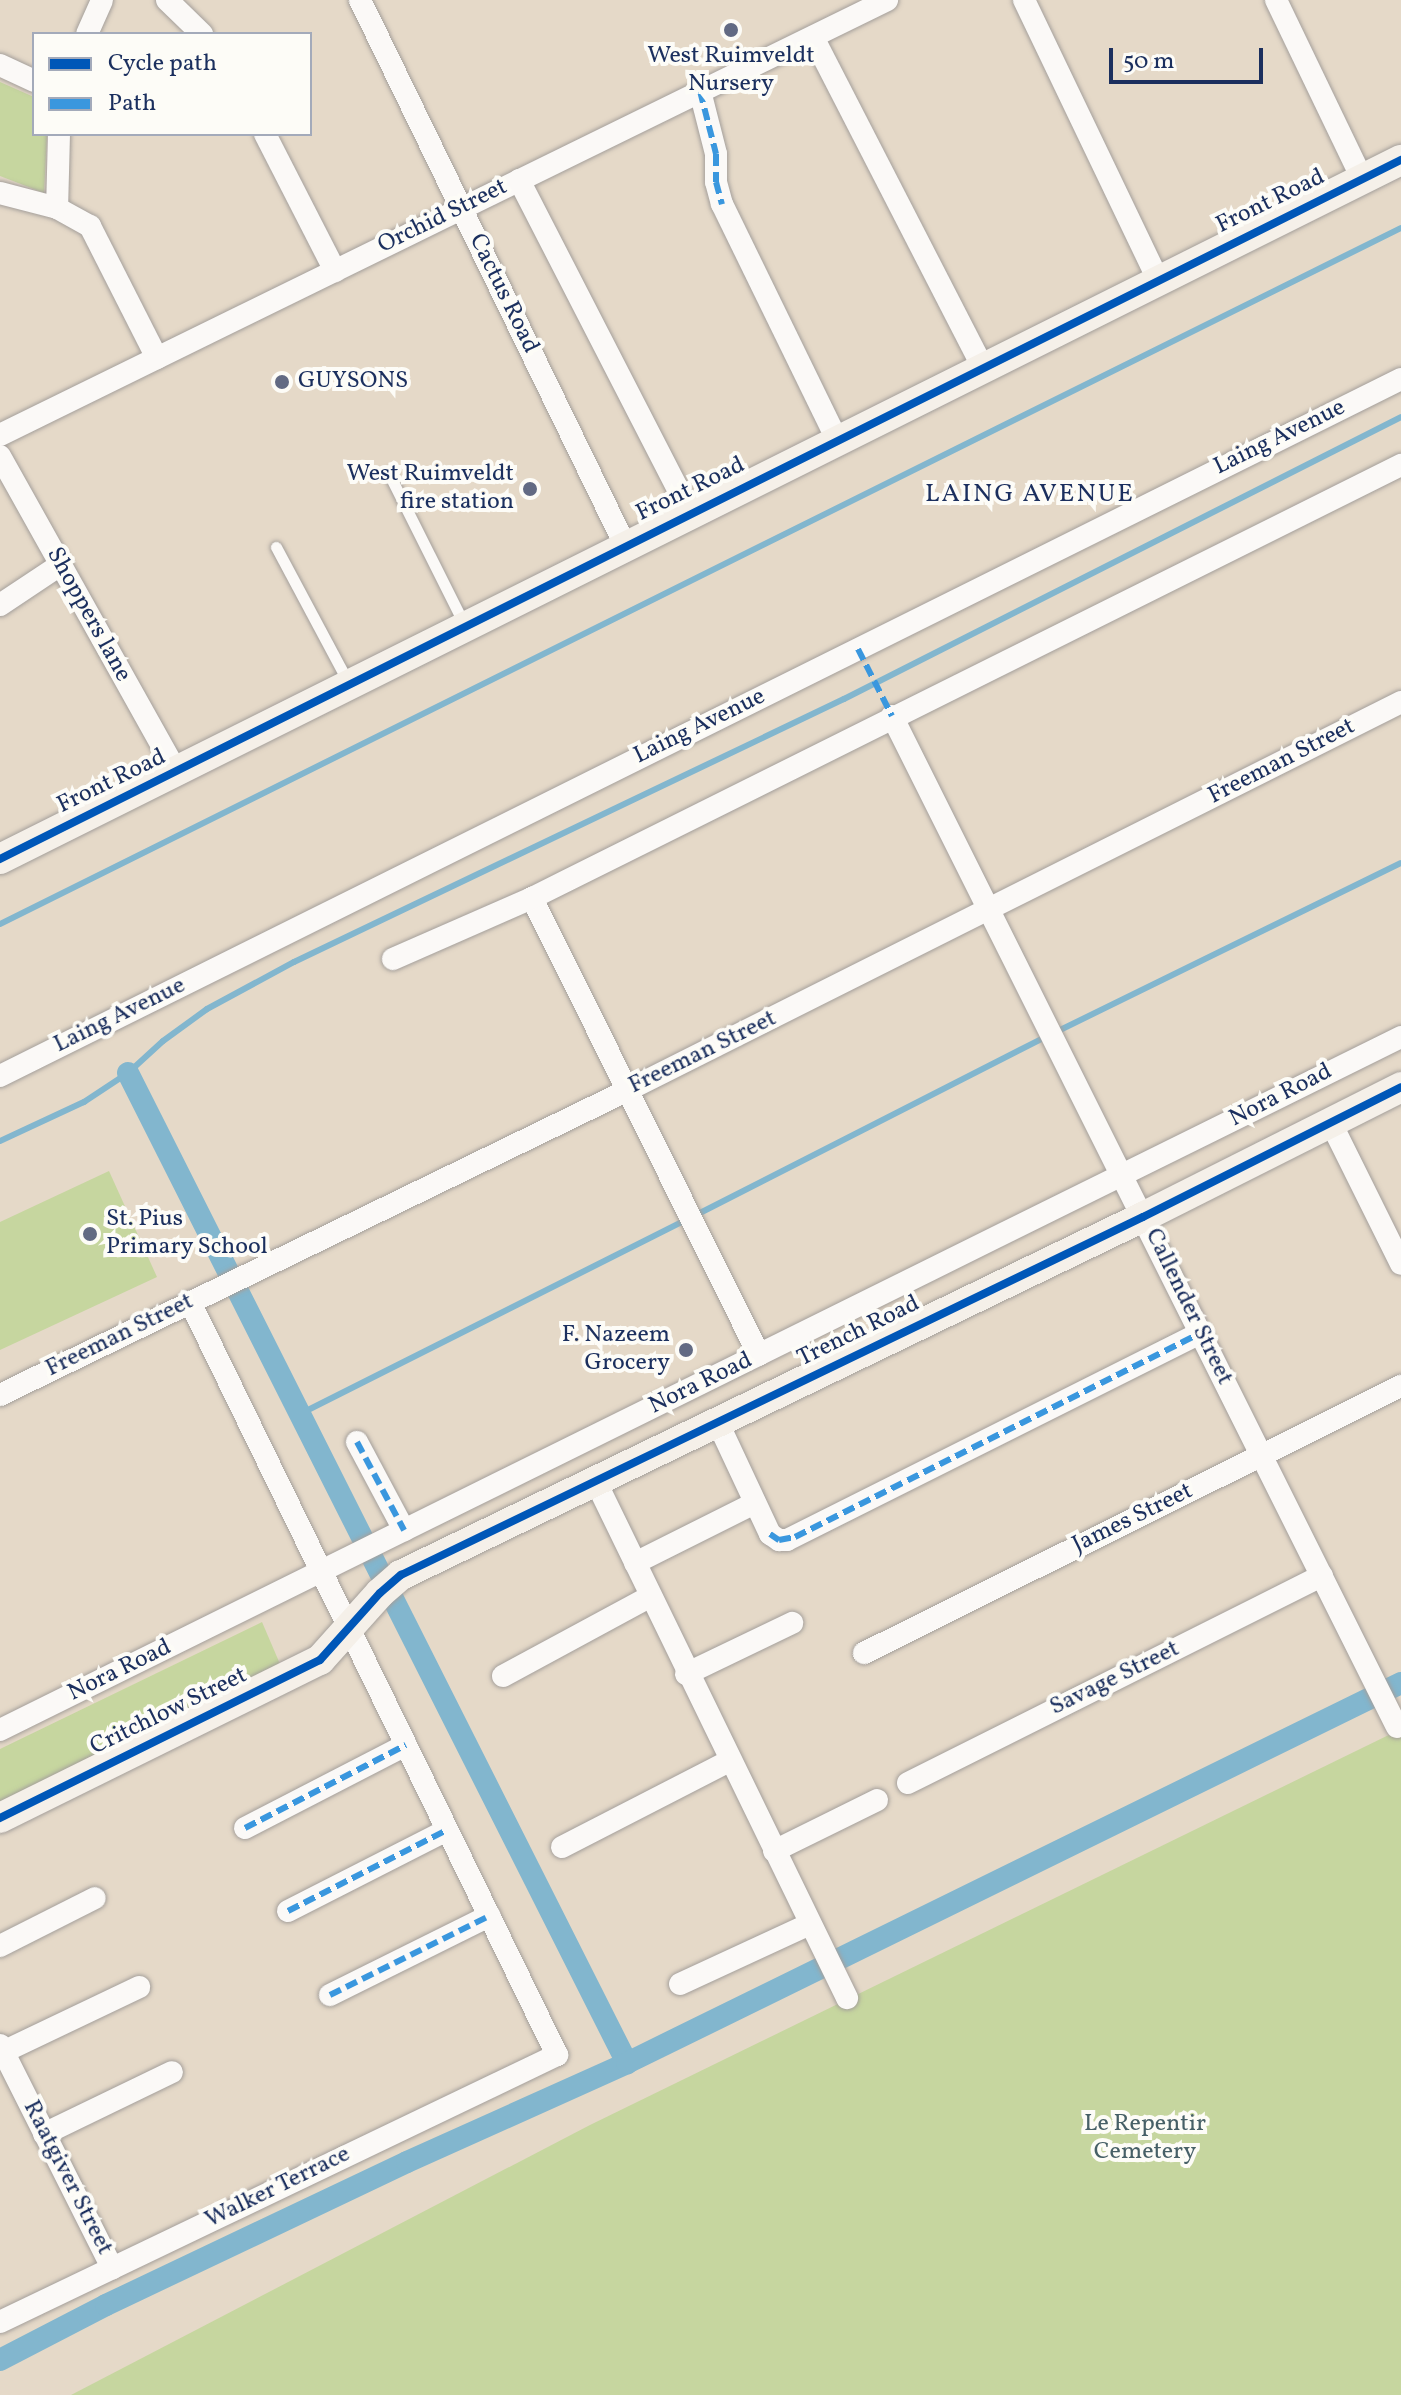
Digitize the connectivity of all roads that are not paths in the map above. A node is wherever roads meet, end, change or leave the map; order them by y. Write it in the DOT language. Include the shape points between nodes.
graph roads {
  1 [pos="102,0"];
  2 [pos="167,0"];
  3 [pos="360,0"];
  4 [pos="887,0"];
  5 [pos="1024,0"];
  6 [pos="1276,0"];
  7 [pos="88,32"];
  8 [pos="200,32"];
  9 [pos="813,37"];
  10 [pos="0,65"];
  11 [pos="32,80"];
  12 [pos="700,91"];
  13 [pos="59,136"];
  14 [pos="266,136"];
  15 [pos="1401,160"];
  16 [pos="1362,179"];
  17 [pos="519,180"];
  18 [pos="0,193"];
  19 [pos="57,208"];
  20 [pos="462,208"];
  21 [pos="335,271"];
  22 [pos="1158,280"];
  23 [pos="157,358"];
  24 [pos="983,368"];
  25 [pos="1401,379"];
  26 [pos="0,435"];
  27 [pos="837,440"];
  28 [pos="0,456"];
  29 [pos="1401,465"];
  30 [pos="389,474"];
  31 [pos="690,513"];
  32 [pos="625,545"];
  33 [pos="276,547"];
  34 [pos="60,565"];
  35 [pos="0,605"];
  36 [pos="465,626"];
  37 [pos="349,685"];
  38 [pos="1401,702"];
  39 [pos="892,716"];
  40 [pos="177,773"];
  41 [pos="0,859"];
  42 [pos="532,898"];
  43 [pos="990,910"];
  44 [pos="393,959"];
  45 [pos="1401,1037"];
  46 [pos="0,1076"];
  47 [pos="1401,1087"];
  48 [pos="626,1091"];
  49 [pos="1331,1123"];
  50 [pos="1123,1176"];
  51 [pos="1143,1217"];
  52 [pos="1401,1264"];
  53 [pos="190,1302"];
  54 [pos="1201,1333"];
  55 [pos="759,1355"];
  56 [pos="1401,1386"];
  57 [pos="0,1395"];
  58 [pos="718,1423"];
  59 [pos="357,1442"];
  60 [pos="1262,1455"];
  61 [pos="596,1482"];
  62 [pos="755,1503"];
  63 [pos="404,1530"];
  64 [pos="635,1563"];
  65 [pos="321,1571"];
  66 [pos="1322,1576"];
  67 [pos="651,1596"];
  68 [pos="792,1623"];
  69 [pos="349,1630"];
  70 [pos="864,1653"];
  71 [pos="686,1674"];
  72 [pos="503,1676"];
  73 [pos="1394,1721"];
  74 [pos="0,1730"];
  75 [pos="406,1745"];
  76 [pos="729,1761"];
  77 [pos="908,1783"];
  78 [pos="877,1800"];
  79 [pos="0,1818"];
  80 [pos="245,1828"];
  81 [pos="447,1830"];
  82 [pos="562,1847"];
  83 [pos="774,1851"];
  84 [pos="95,1898"];
  85 [pos="288,1911"];
  86 [pos="489,1916"];
  87 [pos="810,1924"];
  88 [pos="0,1946"];
  89 [pos="680,1984"];
  90 [pos="139,1987"];
  91 [pos="330,1995"];
  92 [pos="847,1998"];
  93 [pos="2,2049"];
  94 [pos="172,2072"];
  95 [pos="44,2134"];
  96 [pos="112,2268"];
  97 [pos="0,2322"];
  1 -- 7 [label="street"];
  2 -- 8 [label="street"];
  3 -- 20 [label="street, Cactus Road"];
  4 -- 9 [label="street, Orchid Street"];
  5 -- 22 [label="street"];
  6 -- 16 [label="street"];
  9 -- 12 [label="street, Orchid Street"];
  9 -- 24 [label="street"];
  10 -- 11 [label="street"];
  12 -- 17 [label="street, Orchid Street"];
  12 -- 27 [label="street" via="722,204"];
  13 -- 19 [label="street"];
  14 -- 21 [label="street"];
  15 -- 16 [label="street, Front Road"];
  16 -- 22 [label="street, Front Road"];
  17 -- 20 [label="street, Orchid Street"];
  17 -- 31 [label="street"];
  18 -- 19 [label="street"];
  19 -- 23 [label="street" via="90,226"];
  20 -- 21 [label="street, Orchid Street"];
  20 -- 32 [label="street, Cactus Road"];
  21 -- 23 [label="street, Orchid Street"];
  22 -- 24 [label="street, Front Road"];
  23 -- 26 [label="street, Orchid Street"];
  24 -- 27 [label="street, Front Road"];
  25 -- 46 [label="street, Laing Avenue"];
  27 -- 31 [label="street, Front Road"];
  28 -- 34 [label="street, Shoppers lane"];
  29 -- 39 [label="street"];
  30 -- 36 [label="lane"];
  31 -- 32 [label="street, Front Road"];
  32 -- 36 [label="street, Front Road"];
  33 -- 37 [label="lane"];
  34 -- 35 [label="street"];
  34 -- 40 [label="street, Shoppers lane"];
  36 -- 37 [label="street, Front Road"];
  37 -- 40 [label="street, Front Road"];
  38 -- 43 [label="street, Freeman Street"];
  39 -- 42 [label="street"];
  39 -- 43 [label="street, Callender Street"];
  40 -- 41 [label="street, Front Road"];
  42 -- 44 [label="street"];
  42 -- 48 [label="street"];
  43 -- 48 [label="street, Freeman Street"];
  43 -- 50 [label="street, Callender Street"];
  45 -- 50 [label="street, Nora Road"];
  47 -- 49 [label="street, Trench Road"];
  48 -- 53 [label="street, Freeman Street"];
  48 -- 55 [label="street"];
  49 -- 51 [label="street, Trench Road"];
  49 -- 52 [label="street"];
  50 -- 51 [label="street, Callender Street"];
  50 -- 55 [label="street, Nora Road"];
  51 -- 54 [label="street, Callender Street"];
  51 -- 58 [label="street, Trench Road"];
  53 -- 57 [label="street, Freeman Street"];
  53 -- 65 [label="street"];
  54 -- 60 [label="street, Callender Street"];
  54 -- 62 [label="street" via="795,1537 774,1538"];
  55 -- 63 [label="street, Nora Road"];
  56 -- 60 [label="street, James Street"];
  58 -- 61 [label="street, Trench Road"];
  58 -- 62 [label="street"];
  59 -- 63 [label="street"];
  60 -- 66 [label="street, Callender Street"];
  60 -- 70 [label="street, James Street"];
  61 -- 64 [label="street"];
  61 -- 69 [label="street, Trench Road" via="401,1575"];
  62 -- 64 [label="street"];
  63 -- 65 [label="street, Nora Road"];
  64 -- 67 [label="street"];
  65 -- 69 [label="street"];
  65 -- 74 [label="street, Nora Road"];
  66 -- 73 [label="street, Callender Street"];
  66 -- 77 [label="street, Savage Street"];
  67 -- 71 [label="street"];
  67 -- 72 [label="street"];
  68 -- 71 [label="street"];
  69 -- 75 [label="street"];
  69 -- 79 [label="street, Critchlow Street" via="320,1660"];
  71 -- 76 [label="street"];
  75 -- 80 [label="street"];
  75 -- 81 [label="street"];
  76 -- 82 [label="street"];
  76 -- 83 [label="street"];
  78 -- 83 [label="street"];
  81 -- 85 [label="street"];
  81 -- 86 [label="street"];
  83 -- 87 [label="street"];
  84 -- 88 [label="street"];
  86 -- 91 [label="street"];
  86 -- 96 [label="street, Walker Terrace" via="557,2055"];
  87 -- 89 [label="street"];
  87 -- 92 [label="street"];
  90 -- 93 [label="street"];
  93 -- 95 [label="street, Raatgiver Street"];
  94 -- 95 [label="street"];
  95 -- 96 [label="street, Raatgiver Street"];
  96 -- 97 [label="street, Walker Terrace"];
}
